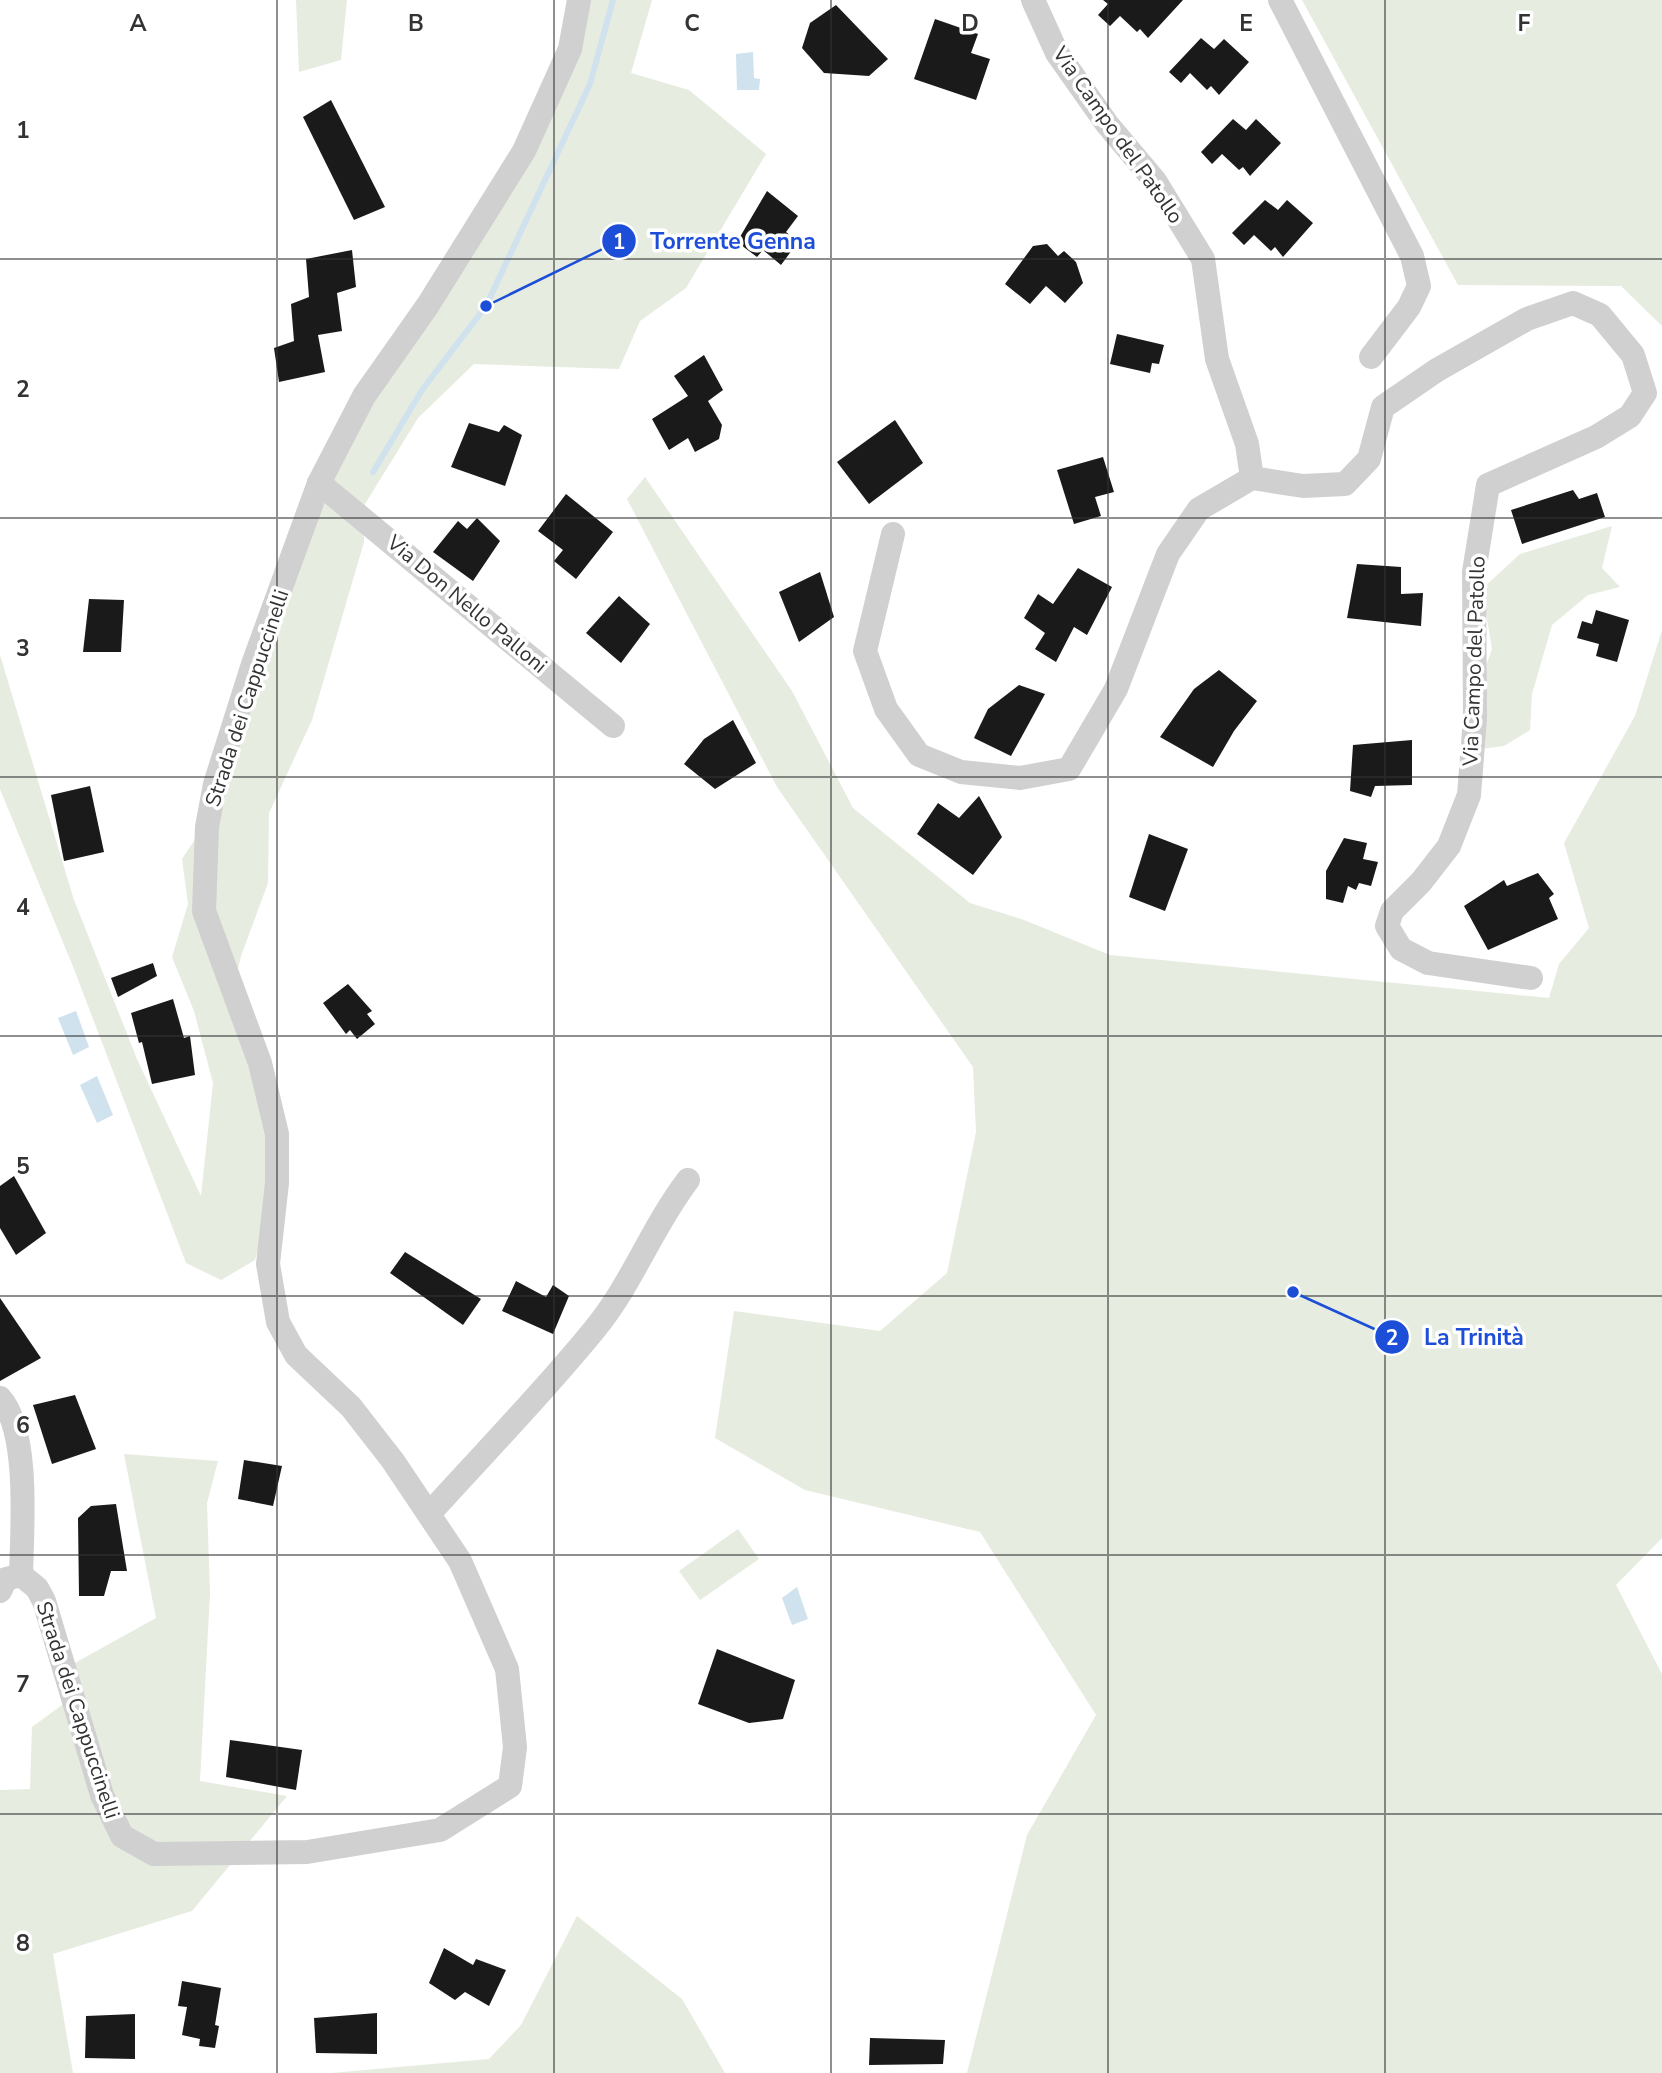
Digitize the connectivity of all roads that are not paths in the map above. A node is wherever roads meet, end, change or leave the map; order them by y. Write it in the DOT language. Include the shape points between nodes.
graph roads {
  1 [pos="579,0"];
  2 [pos="1033,0"];
  3 [pos="1280,0"];
  4 [pos="1371,357"];
  5 [pos="1252,478"];
  6 [pos="319,483"];
  7 [pos="893,534"];
  8 [pos="613,726"];
  9 [pos="1531,978"];
  10 [pos="688,1180"];
  11 [pos="0,1398"];
  12 [pos="429,1514"];
  13 [pos="21,1575"];
  14 [pos="0,1591"];
  1 -- 6 [label="street, Strada dei Cappuccinelli" via="570,49 524,151 428,305 364,396"];
  2 -- 5 [label="street, Via Campo del Patollo" via="1057,53 1107,124 1156,181 1203,259 1217,359 1247,444"];
  3 -- 4 [label="street" via="1412,256 1419,286"];
  5 -- 7 [label="street" via="1199,509 1168,554 1116,689 1069,769 1020,778 961,772 919,755 886,709 865,651"];
  5 -- 9 [label="street, Via Campo del Patollo" via="1303,486 1345,484 1369,459 1383,407 1527,319 1573,303 1600,315 1633,355 1645,393 1630,416 1596,437 1488,485 1475,572 1475,718 1469,795 1449,846 1392,911 1387,926 1401,949 1428,963"];
  6 -- 8 [label="street, Via Don Nello Palloni"];
  6 -- 12 [label="street, Strada dei Cappuccinelli" via="215,784 207,827 204,911 260,1063 277,1134 268,1264 278,1322 296,1355 351,1408"];
  10 -- 12 [label="street" via="666,1208 634,1272 595,1329"];
  11 -- 13 [label="street" via="17,1437 22,1483"];
  12 -- 13 [label="street, Strada dei Cappuccinelli" via="460,1561 507,1669 515,1747 510,1786 440,1830 307,1852 154,1854 122,1836 102,1795 44,1601"];
  13 -- 14 [label="street" via="6,1579"];
}
